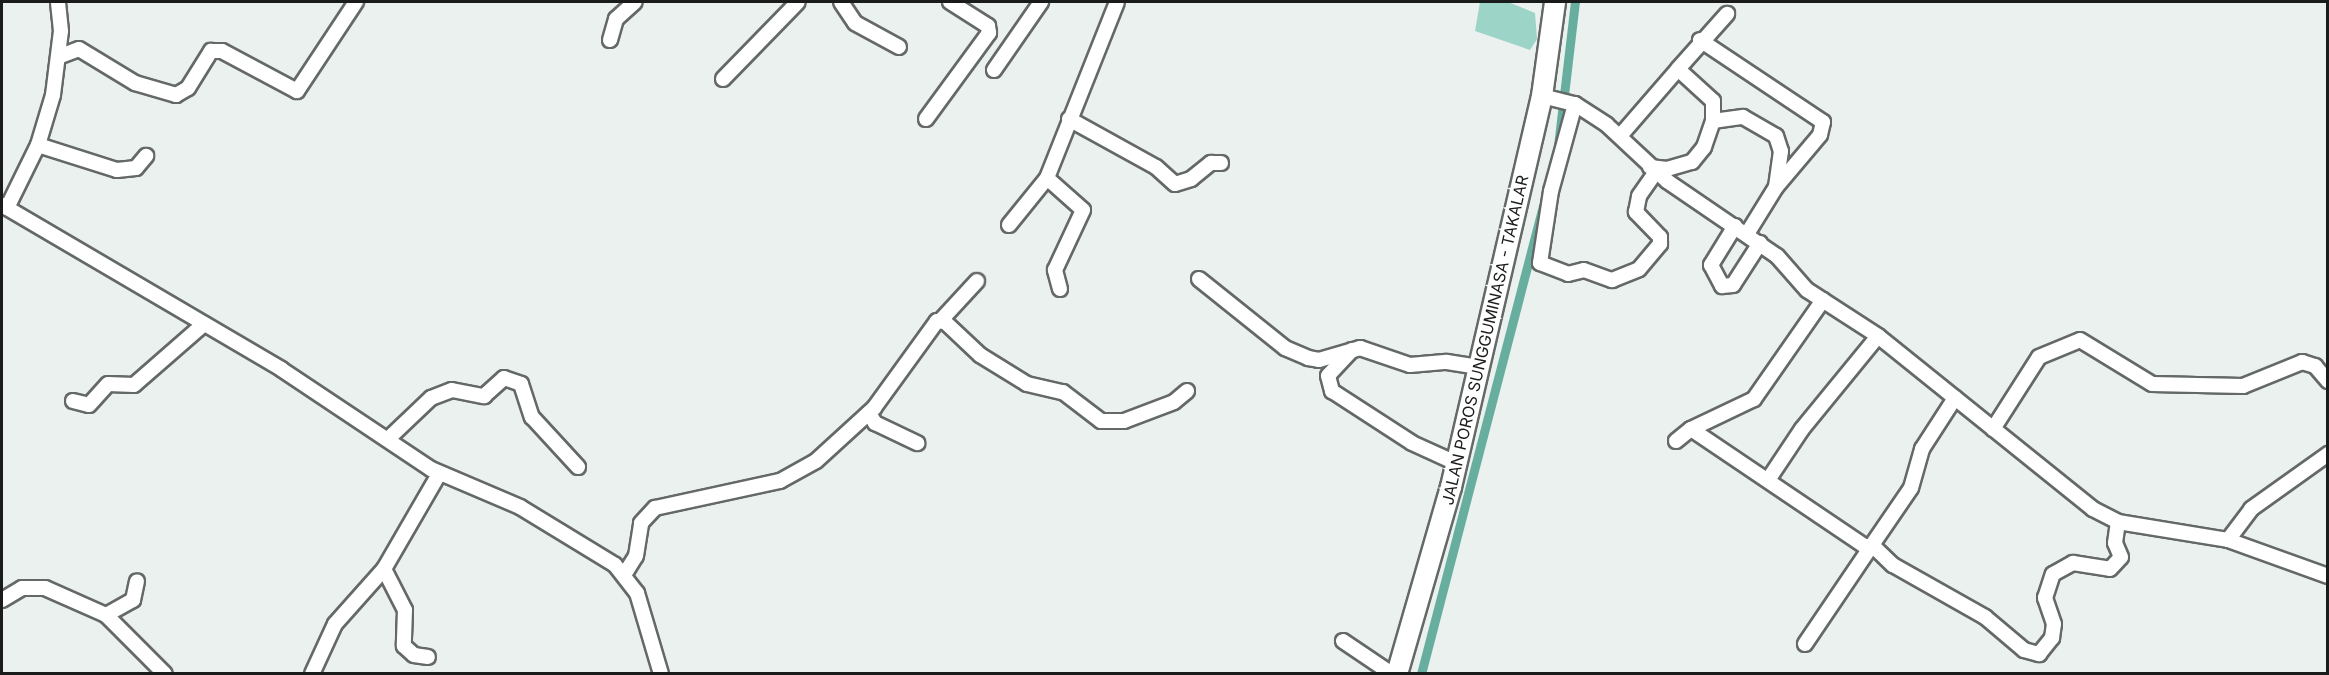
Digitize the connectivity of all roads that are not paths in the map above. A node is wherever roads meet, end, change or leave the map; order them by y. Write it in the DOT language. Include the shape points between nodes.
graph roads {
  1 [pos="58,2"];
  2 [pos="356,2"];
  3 [pos="635,2"];
  4 [pos="798,2"];
  5 [pos="841,2"];
  6 [pos="950,2"];
  7 [pos="1041,2"];
  8 [pos="1117,2"];
  9 [pos="1555,2"];
  10 [pos="1727,14"];
  11 [pos="610,40"];
  12 [pos="1700,40"];
  13 [pos="899,48"];
  14 [pos="58,57"];
  15 [pos="1678,69"];
  16 [pos="994,70"];
  17 [pos="723,79"];
  18 [pos="1546,96"];
  19 [pos="1572,103"];
  20 [pos="926,119"];
  21 [pos="1069,119"];
  22 [pos="1713,121"];
  23 [pos="1620,136"];
  24 [pos="38,145"];
  25 [pos="146,156"];
  26 [pos="1221,163"];
  27 [pos="1653,170"];
  28 [pos="1047,178"];
  29 [pos="1776,187"];
  30 [pos="4,207"];
  31 [pos="1009,225"];
  32 [pos="1741,230"];
  33 [pos="1760,243"];
  34 [pos="1200,279"];
  35 [pos="977,281"];
  36 [pos="1060,289"];
  37 [pos="1822,300"];
  38 [pos="942,320"];
  39 [pos="204,324"];
  40 [pos="1878,336"];
  41 [pos="1354,348"];
  42 [pos="1479,367"];
  43 [pos="2328,381"];
  44 [pos="1187,391"];
  45 [pos="1954,398"];
  46 [pos="73,401"];
  47 [pos="869,412"];
  48 [pos="1691,429"];
  49 [pos="1993,429"];
  50 [pos="389,438"];
  51 [pos="1676,441"];
  52 [pos="917,443"];
  53 [pos="2328,454"];
  54 [pos="1456,463"];
  55 [pos="578,467"];
  56 [pos="440,474"];
  57 [pos="1768,480"];
  58 [pos="2118,522"];
  59 [pos="2228,540"];
  60 [pos="1872,545"];
  61 [pos="384,569"];
  62 [pos="624,575"];
  63 [pos="2328,576"];
  64 [pos="137,581"];
  65 [pos="2,600"];
  66 [pos="106,615"];
  67 [pos="1343,641"];
  68 [pos="1805,644"];
  69 [pos="428,657"];
  70 [pos="165,674"];
  71 [pos="312,674"];
  72 [pos="661,674"];
  73 [pos="1392,674"];
  74 [pos="1397,674"];
  1 -- 14 [label="street"];
  2 -- 14 [label="street" via="297,91 222,51 211,51 188,88 176,95 135,83 79,49"];
  3 -- 11 [label="street" via="616,19"];
  4 -- 17 [label="street"];
  5 -- 13 [label="street" via="855,23"];
  6 -- 20 [label="street" via="988,26 989,33"];
  7 -- 16 [label="street"];
  8 -- 21 [label="street"];
  9 -- 18 [label="highway, JALAN POROS SUNGGUMINASA - TAKALAR"];
  10 -- 12 [label="street"];
  12 -- 15 [label="street"];
  12 -- 29 [label="street" via="1823,122 1820,135"];
  14 -- 24 [label="street"];
  15 -- 22 [label="street" via="1710,96"];
  15 -- 23 [label="street"];
  18 -- 19 [label="street"];
  18 -- 42 [label="highway, JALAN POROS SUNGGUMINASA - TAKALAR"];
  19 -- 23 [label="street"];
  19 -- 27 [label="street" via="1551,191 1540,263 1568,274 1584,270 1612,280 1639,269 1660,244 1660,237 1636,212 1639,196"];
  21 -- 26 [label="street" via="1156,167 1175,184 1211,163"];
  21 -- 28 [label="street"];
  22 -- 27 [label="street" via="1704,147 1692,162"];
  22 -- 29 [label="street" via="1743,117 1776,136 1781,151"];
  23 -- 27 [label="street"];
  24 -- 25 [label="street" via="117,170 136,168"];
  24 -- 30 [label="street"];
  27 -- 32 [label="street"];
  28 -- 31 [label="street"];
  28 -- 36 [label="street" via="1083,211 1055,270"];
  29 -- 32 [label="street"];
  30 -- 39 [label="street"];
  32 -- 33 [label="street"];
  32 -- 33 [label="street" via="1711,265 1722,286 1733,285"];
  33 -- 37 [label="street"];
  34 -- 41 [label="street" via="1297,354 1319,360"];
  35 -- 38 [label="street"];
  37 -- 40 [label="street"];
  37 -- 48 [label="street" via="1754,399"];
  38 -- 44 [label="street" via="980,355 1027,384 1063,392 1101,422 1124,421 1174,402"];
  38 -- 47 [label="street" via="933,324"];
  39 -- 46 [label="street" via="140,382 108,384 89,405"];
  39 -- 50 [label="street"];
  40 -- 45 [label="street"];
  40 -- 57 [label="street" via="1802,429"];
  41 -- 42 [label="street" via="1410,365 1447,362"];
  41 -- 54 [label="street" via="1328,376 1332,391 1412,443"];
  42 -- 54 [label="highway, JALAN POROS SUNGGUMINASA - TAKALAR"];
  43 -- 49 [label="street" via="2315,366 2302,362 2243,386 2152,384 2080,340 2039,357"];
  45 -- 49 [label="street"];
  45 -- 60 [label="street" via="1922,449 1911,488"];
  47 -- 52 [label="street" via="875,423"];
  47 -- 62 [label="street" via="816,461 780,481 655,508 641,523 636,556"];
  48 -- 51 [label="street"];
  48 -- 57 [label="street"];
  49 -- 58 [label="street" via="2093,509"];
  50 -- 55 [label="street" via="431,398 452,390 484,396 504,378 521,384 532,417"];
  50 -- 56 [label="street"];
  53 -- 59 [label="street" via="2251,509"];
  54 -- 74 [label="highway, JALAN POROS SUNGGUMINASA - TAKALAR"];
  56 -- 61 [label="street"];
  56 -- 62 [label="street" via="520,507 609,561"];
  57 -- 60 [label="street" via="1853,542"];
  58 -- 59 [label="street"];
  58 -- 60 [label="street" via="2115,543 2121,557 2110,569 2073,563 2053,574 2045,598 2054,624 2052,638 2039,654 2024,650 1985,617 1893,565"];
  59 -- 63 [label="street"];
  60 -- 68 [label="street"];
  61 -- 69 [label="street" via="405,610 405,646 414,655"];
  61 -- 71 [label="street" via="335,624"];
  62 -- 72 [label="street" via="638,593"];
  64 -- 66 [label="street" via="133,600"];
  65 -- 66 [label="street" via="22,588 45,588"];
  66 -- 70 [label="street"];
  67 -- 73 [label="street"];
}
